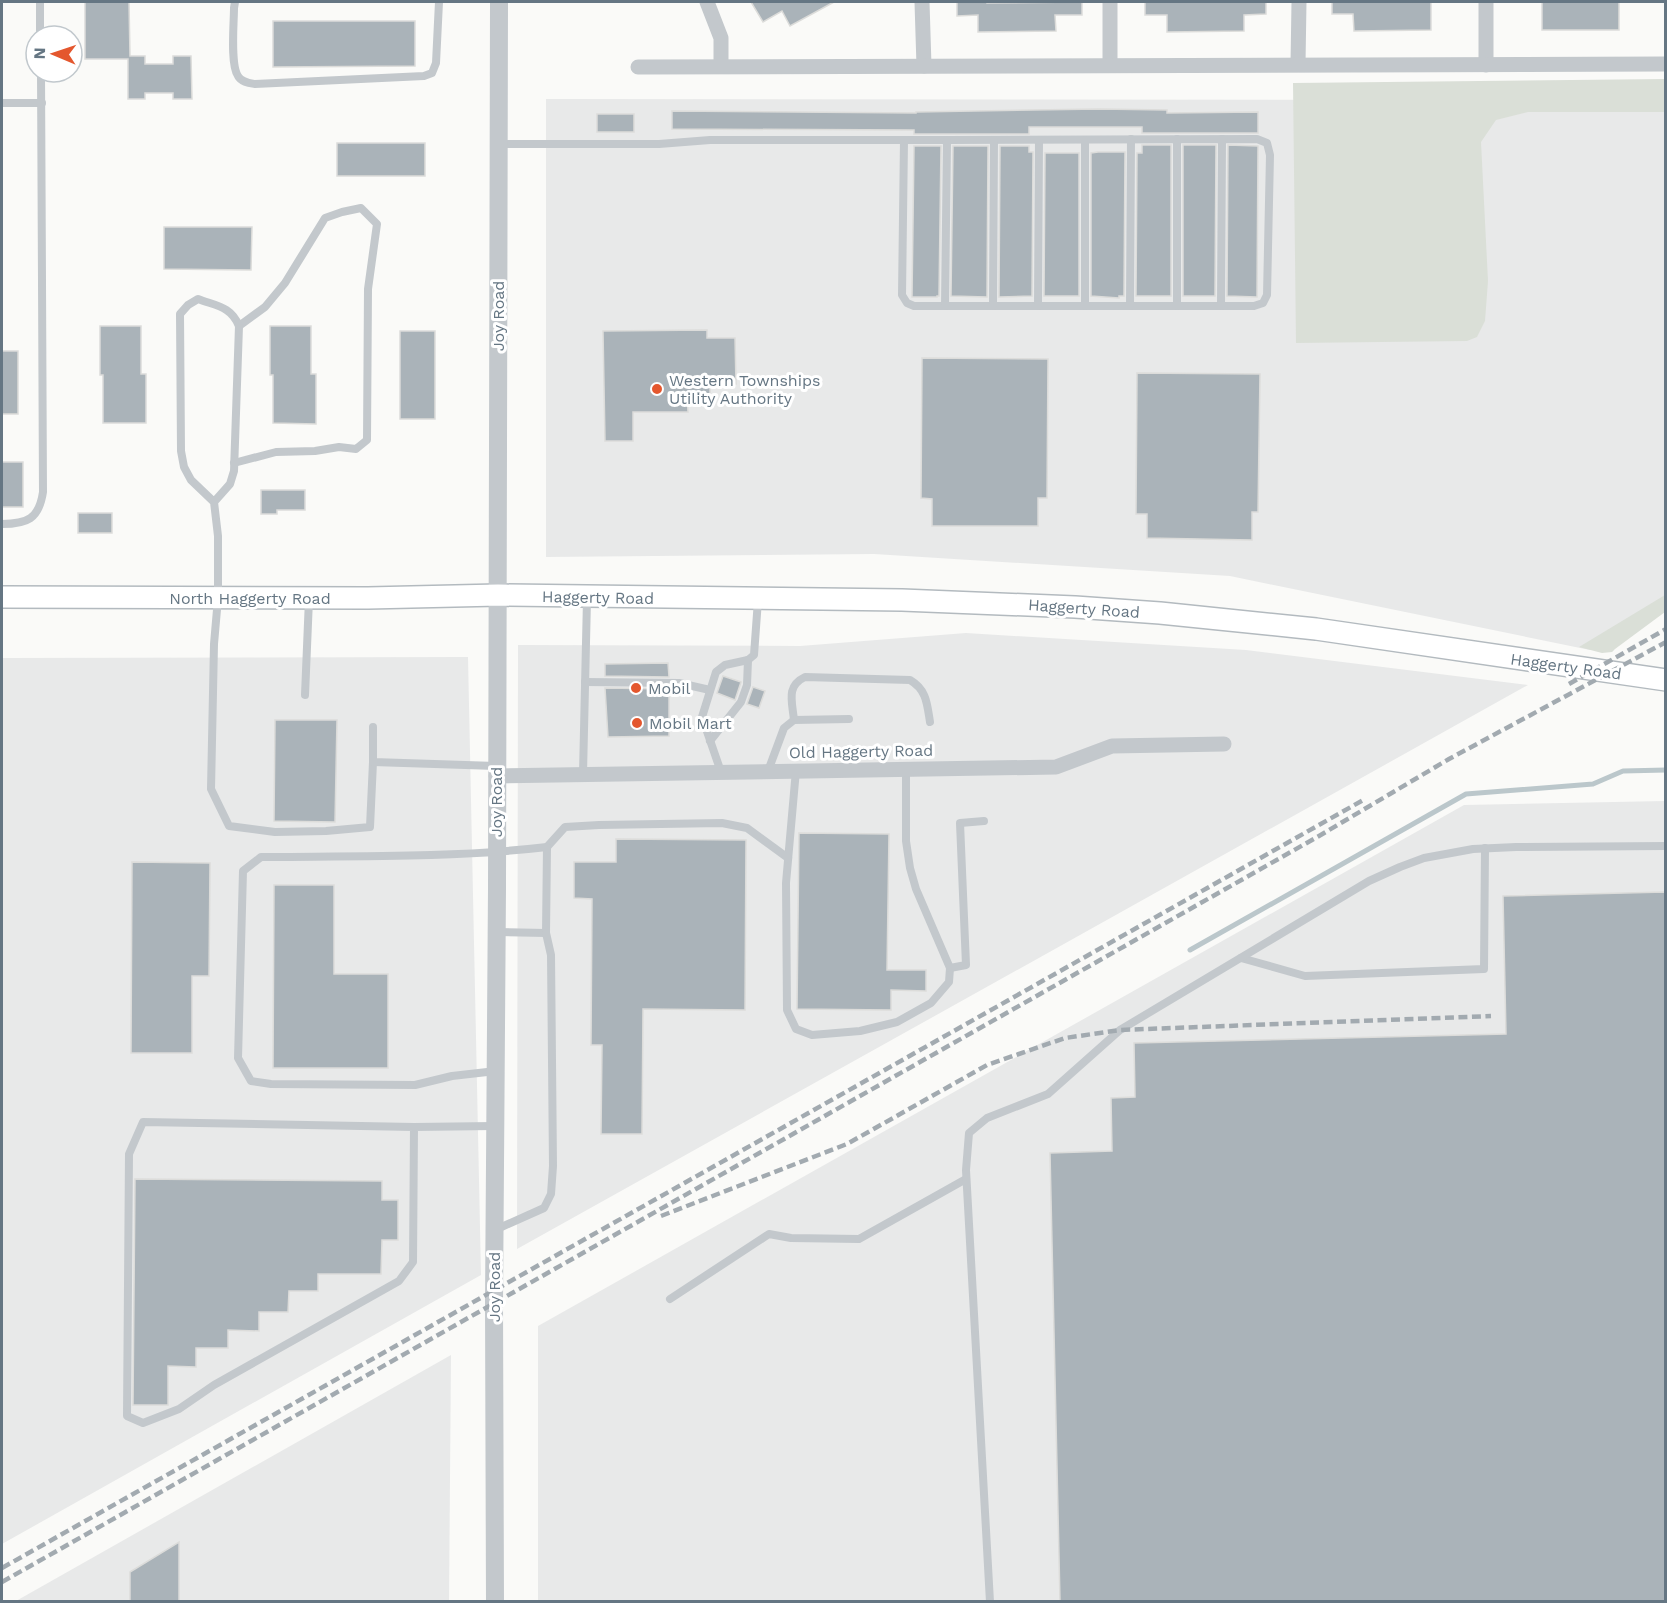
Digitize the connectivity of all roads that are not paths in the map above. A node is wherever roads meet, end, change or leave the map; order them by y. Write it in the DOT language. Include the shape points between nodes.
graph roads {
  1 [pos="40,2"];
  2 [pos="235,2"];
  3 [pos="439,2"];
  4 [pos="499,2"];
  5 [pos="707,2"];
  6 [pos="922,2"];
  7 [pos="1110,2"];
  8 [pos="1299,2"];
  9 [pos="1486,2"];
  10 [pos="40,24"];
  11 [pos="1298,64"];
  12 [pos="1665,64"];
  13 [pos="1110,65"];
  14 [pos="1486,65"];
  15 [pos="722,66"];
  16 [pos="924,66"];
  17 [pos="638,67"];
  18 [pos="41,84"];
  19 [pos="2,103"];
  20 [pos="42,103"];
  21 [pos="1177,139"];
  22 [pos="1222,139"];
  23 [pos="904,140"];
  24 [pos="947,140"];
  25 [pos="994,140"];
  26 [pos="1039,140"];
  27 [pos="1085,140"];
  28 [pos="1131,140"];
  29 [pos="499,144"];
  30 [pos="945,306"];
  31 [pos="993,306"];
  32 [pos="1038,306"];
  33 [pos="1085,306"];
  34 [pos="1130,306"];
  35 [pos="1177,306"];
  36 [pos="1221,306"];
  37 [pos="238,326"];
  38 [pos="234,463"];
  39 [pos="214,502"];
  40 [pos="2,524"];
  41 [pos="498,595"];
  42 [pos="2,597"];
  43 [pos="587,597"];
  44 [pos="218,598"];
  45 [pos="309,598"];
  46 [pos="759,599"];
  47 [pos="748,660"];
  48 [pos="1665,680"];
  49 [pos="585,682"];
  50 [pos="710,690"];
  51 [pos="305,695"];
  52 [pos="849,719"];
  53 [pos="794,720"];
  54 [pos="930,722"];
  55 [pos="373,727"];
  56 [pos="710,741"];
  57 [pos="1224,744"];
  58 [pos="373,762"];
  59 [pos="906,769"];
  60 [pos="795,770"];
  61 [pos="496,771"];
  62 [pos="768,771"];
  63 [pos="721,772"];
  64 [pos="583,774"];
  65 [pos="984,821"];
  66 [pos="1665,846"];
  67 [pos="547,847"];
  68 [pos="1485,848"];
  69 [pos="497,853"];
  70 [pos="788,858"];
  71 [pos="496,932"];
  72 [pos="546,933"];
  73 [pos="1240,958"];
  74 [pos="950,968"];
  75 [pos="496,1071"];
  76 [pos="495,1126"];
  77 [pos="414,1127"];
  78 [pos="966,1179"];
  79 [pos="494,1230"];
  80 [pos="670,1299"];
  81 [pos="495,1602"];
  82 [pos="990,1602"];
  1 -- 10 [label="lane"];
  2 -- 3 [label="lane" via="233,64 238,77 255,84 432,73"];
  4 -- 29 [label="street, Joy Road"];
  5 -- 15 [label="street" via="721,38"];
  6 -- 16 [label="street"];
  7 -- 13 [label="street"];
  8 -- 11 [label="street"];
  9 -- 14 [label="street"];
  11 -- 13 [label="street"];
  11 -- 14 [label="street"];
  12 -- 14 [label="street"];
  13 -- 16 [label="street"];
  15 -- 16 [label="street"];
  15 -- 17 [label="street"];
  18 -- 20 [label="lane"];
  19 -- 20 [label="lane"];
  20 -- 40 [label="lane" via="43,492 35,515 26,521"];
  21 -- 22 [label="lane"];
  21 -- 28 [label="lane"];
  21 -- 35 [label="lane"];
  22 -- 36 [label="lane"];
  22 -- 36 [label="lane" via="1257,139 1267,143 1270,155 1267,295 1263,303 1254,306"];
  23 -- 24 [label="lane"];
  23 -- 29 [label="lane"];
  23 -- 30 [label="lane" via="902,295 914,306"];
  24 -- 25 [label="lane"];
  24 -- 30 [label="lane"];
  25 -- 26 [label="lane"];
  25 -- 31 [label="lane"];
  26 -- 27 [label="lane"];
  26 -- 32 [label="lane"];
  27 -- 28 [label="lane"];
  27 -- 33 [label="lane"];
  28 -- 34 [label="lane"];
  29 -- 41 [label="street, Joy Road"];
  30 -- 31 [label="lane"];
  31 -- 32 [label="lane"];
  32 -- 33 [label="lane"];
  33 -- 34 [label="lane"];
  34 -- 35 [label="lane"];
  35 -- 36 [label="lane"];
  37 -- 38 [label="lane"];
  37 -- 38 [label="lane" via="264,307 285,283 325,218 361,208 377,224 368,289 367,440 356,449 276,452"];
  37 -- 39 [label="lane" via="228,310 198,300 180,314 184,467 191,480"];
  38 -- 39 [label="lane" via="230,484"];
  39 -- 44 [label="lane"];
  41 -- 43 [label="main road, Haggerty Road"];
  41 -- 45 [label="main road, North Haggerty Road"];
  41 -- 61 [label="street, Joy Road"];
  42 -- 44 [label="main road, North Haggerty Road"];
  43 -- 46 [label="main road, Haggerty Road"];
  43 -- 49 [label="lane"];
  44 -- 45 [label="main road, North Haggerty Road"];
  44 -- 58 [label="lane" via="212,789 229,826 275,832 370,827"];
  45 -- 51 [label="lane"];
  46 -- 47 [label="lane" via="756,646"];
  46 -- 48 [label="main road, Haggerty Road" via="962,602 1160,613 1316,629"];
  47 -- 50 [label="lane" via="725,665 716,672"];
  47 -- 56 [label="lane" via="747,685 741,702"];
  49 -- 50 [label="lane" via="679,683"];
  49 -- 64 [label="lane"];
  50 -- 56 [label="lane" via="702,717"];
  52 -- 53 [label="lane"];
  53 -- 54 [label="lane" via="792,692 797,681 805,676 909,680 924,694"];
  53 -- 62 [label="lane" via="784,728"];
  55 -- 58 [label="lane"];
  56 -- 63 [label="lane"];
  57 -- 59 [label="street, Old Haggerty Road" via="1112,746 1056,767"];
  58 -- 61 [label="lane"];
  59 -- 60 [label="street, Old Haggerty Road"];
  59 -- 74 [label="lane" via="910,868"];
  60 -- 62 [label="street, Old Haggerty Road"];
  60 -- 70 [label="lane"];
  61 -- 64 [label="street, Old Haggerty Road"];
  61 -- 69 [label="street, Joy Road"];
  62 -- 63 [label="street, Old Haggerty Road"];
  63 -- 64 [label="street, Old Haggerty Road"];
  65 -- 74 [label="lane" via="960,823 966,965"];
  66 -- 68 [label="lane"];
  67 -- 69 [label="lane"];
  67 -- 70 [label="lane" via="565,827 722,823 747,828"];
  67 -- 72 [label="lane"];
  68 -- 73 [label="lane" via="1450,852 1400,867 1369,881"];
  68 -- 73 [label="lane" via="1485,969 1305,976"];
  69 -- 71 [label="street, Joy Road"];
  69 -- 75 [label="lane" via="261,857 243,871 238,1058 251,1081 271,1084 415,1085"];
  70 -- 74 [label="lane" via="787,1010 796,1029 812,1035 860,1031 897,1022 931,1003 949,982"];
  71 -- 72 [label="lane"];
  71 -- 75 [label="street, Joy Road"];
  72 -- 79 [label="lane" via="551,955 551,1194 544,1208"];
  73 -- 78 [label="lane" via="1120,1030 1048,1094 987,1118 969,1133"];
  75 -- 76 [label="street, Joy Road"];
  76 -- 77 [label="lane"];
  76 -- 79 [label="street, Joy Road"];
  77 -- 77 [label="lane" via="143,1122 129,1154 127,1416 142,1423 179,1409 214,1385 399,1281 412,1262"];
  78 -- 80 [label="lane" via="859,1239 769,1234"];
  78 -- 82 [label="lane"];
  79 -- 81 [label="street, Joy Road"];
}
